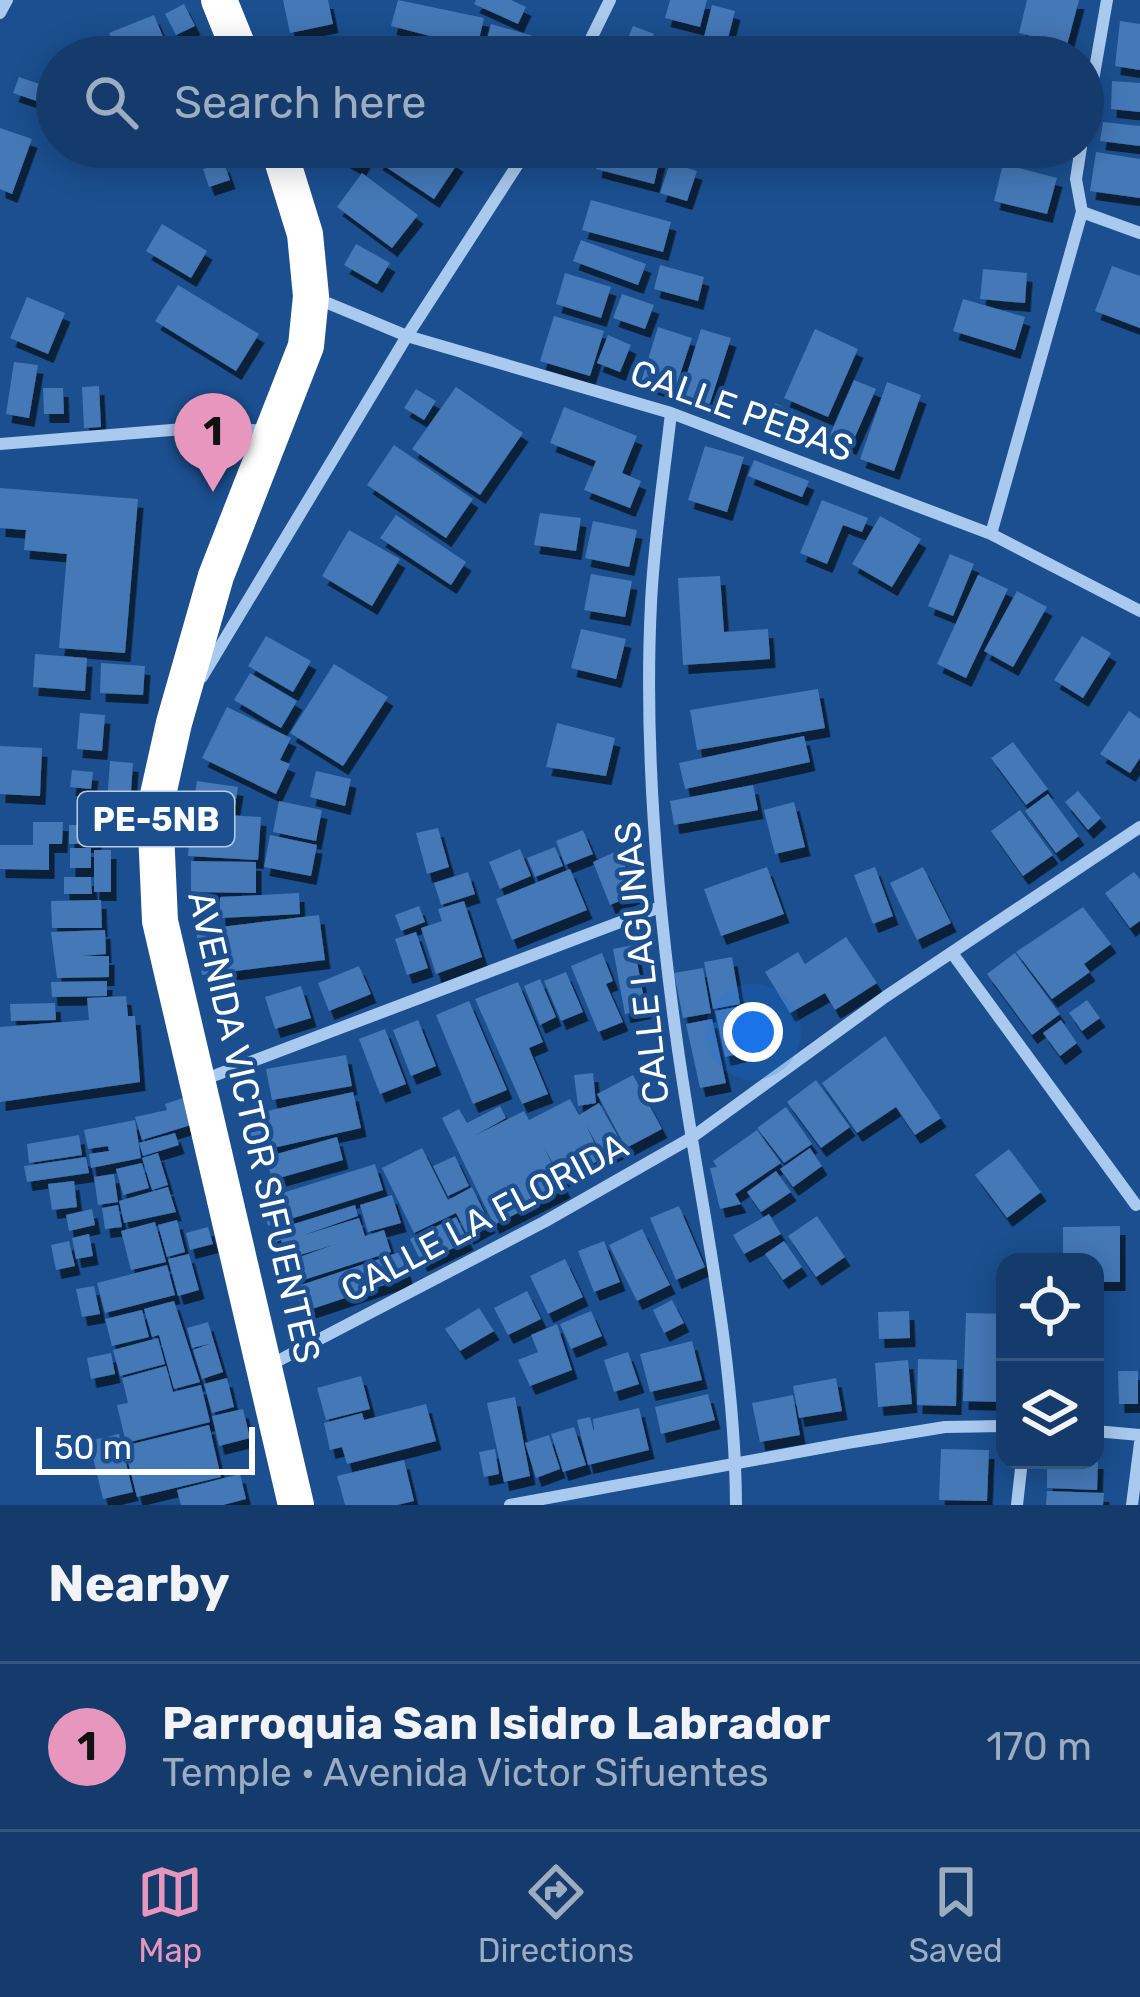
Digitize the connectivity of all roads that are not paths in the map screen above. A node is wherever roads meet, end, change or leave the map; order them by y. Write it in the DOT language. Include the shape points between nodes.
graph roads {
  1 [pos="7,0"];
  2 [pos="219,0"];
  3 [pos="610,0"];
  4 [pos="1107,0"];
  5 [pos="0,13"];
  6 [pos="234,36"];
  7 [pos="592,36"];
  8 [pos="1101,36"];
  9 [pos="285,168"];
  10 [pos="515,168"];
  11 [pos="1078,168"];
  12 [pos="1082,212"];
  13 [pos="1140,232"];
  14 [pos="311,296"];
  15 [pos="407,336"];
  16 [pos="671,413"];
  17 [pos="273,432"];
  18 [pos="0,444"];
  19 [pos="991,534"];
  20 [pos="1140,611"];
  21 [pos="174,723"];
  22 [pos="1140,827"];
  23 [pos="660,908"];
  24 [pos="952,953"];
  25 [pos="199,1081"];
  26 [pos="691,1138"];
  27 [pos="1136,1205"];
  28 [pos="266,1366"];
  29 [pos="996,1426"];
  30 [pos="1104,1433"];
  31 [pos="1140,1439"];
  32 [pos="736,1464"];
  33 [pos="1021,1469"];
  34 [pos="296,1505"];
  35 [pos="511,1505"];
  36 [pos="736,1505"];
  37 [pos="1017,1505"];
  38 [pos="1132,1505"];
  1 -- 5 [label="street"];
  2 -- 6 [label="highway"];
  3 -- 7 [label="street"];
  4 -- 8 [label="street"];
  9 -- 14 [label="highway, AVENIDA VICTOR SIFUENTES / PE-5NB" via="305,234"];
  10 -- 15 [label="street"];
  11 -- 12 [label="street"];
  12 -- 13 [label="street"];
  12 -- 19 [label="street"];
  14 -- 15 [label="street, CALLE PEBAS"];
  14 -- 17 [label="highway, AVENIDA VICTOR SIFUENTES / PE-5NB" via="306,346"];
  15 -- 16 [label="street, CALLE PEBAS"];
  15 -- 21 [label="street"];
  16 -- 19 [label="street, CALLE PEBAS"];
  16 -- 23 [label="street, CALLE LAGUNAS" via="651,600"];
  17 -- 18 [label="street" via="208,427"];
  17 -- 21 [label="highway, AVENIDA VICTOR SIFUENTES / PE-5NB" via="217,575"];
  19 -- 20 [label="street, CALLE PEBAS"];
  21 -- 25 [label="highway, AVENIDA VICTOR SIFUENTES / PE-5NB" via="155,808 158,900"];
  22 -- 24 [label="street, CALLE LA FLORIDA"];
  23 -- 25 [label="street"];
  23 -- 26 [label="street, CALLE LAGUNAS"];
  24 -- 26 [label="street, CALLE LA FLORIDA"];
  24 -- 27 [label="street"];
  25 -- 28 [label="highway, AVENIDA VICTOR SIFUENTES / PE-5NB"];
  26 -- 28 [label="street, CALLE LA FLORIDA"];
  26 -- 32 [label="street, CALLE LAGUNAS" via="713,1247"];
  28 -- 34 [label="highway, AVENIDA VICTOR SIFUENTES / PE-5NB"];
  29 -- 32 [label="street" via="945,1427"];
  30 -- 31 [label="street"];
  31 -- 38 [label="street"];
  32 -- 35 [label="street"];
  32 -- 36 [label="street, CALLE LAGUNAS"];
  33 -- 37 [label="street"];
}
